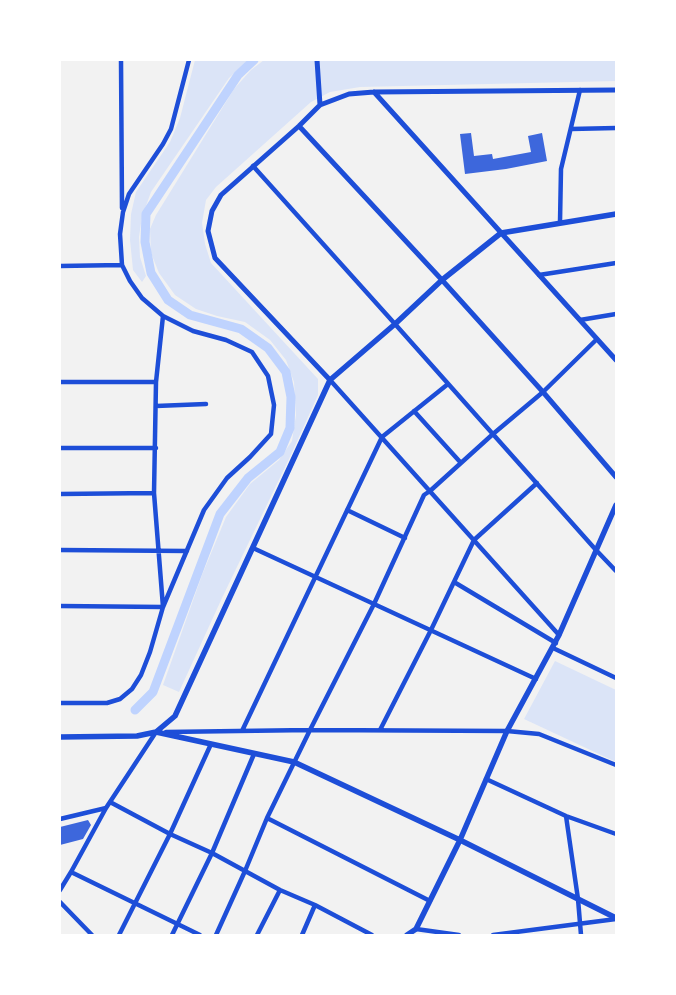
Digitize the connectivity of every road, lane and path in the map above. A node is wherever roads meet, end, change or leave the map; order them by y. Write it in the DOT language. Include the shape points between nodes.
graph roads {
  1 [pos="121,60"];
  2 [pos="189,60"];
  3 [pos="317,60"];
  4 [pos="580,90"];
  5 [pos="616,90"];
  6 [pos="374,92"];
  7 [pos="320,105"];
  8 [pos="298,126"];
  9 [pos="616,128"];
  10 [pos="571,129"];
  11 [pos="252,166"];
  12 [pos="122,212"];
  13 [pos="616,214"];
  14 [pos="560,222"];
  15 [pos="501,233"];
  16 [pos="616,263"];
  17 [pos="122,265"];
  18 [pos="60,266"];
  19 [pos="539,275"];
  20 [pos="442,280"];
  21 [pos="616,314"];
  22 [pos="163,316"];
  23 [pos="580,320"];
  24 [pos="395,324"];
  25 [pos="597,339"];
  26 [pos="616,360"];
  27 [pos="330,380"];
  28 [pos="60,382"];
  29 [pos="156,382"];
  30 [pos="448,384"];
  31 [pos="543,392"];
  32 [pos="206,404"];
  33 [pos="156,406"];
  34 [pos="414,411"];
  35 [pos="493,434"];
  36 [pos="382,437"];
  37 [pos="60,448"];
  38 [pos="156,448"];
  39 [pos="461,463"];
  40 [pos="616,477"];
  41 [pos="537,483"];
  42 [pos="430,491"];
  43 [pos="154,493"];
  44 [pos="60,494"];
  45 [pos="616,505"];
  46 [pos="347,510"];
  47 [pos="405,538"];
  48 [pos="474,540"];
  49 [pos="253,548"];
  50 [pos="60,550"];
  51 [pos="158,550"];
  52 [pos="187,550"];
  53 [pos="596,550"];
  54 [pos="616,571"];
  55 [pos="315,576"];
  56 [pos="454,582"];
  57 [pos="374,604"];
  58 [pos="60,606"];
  59 [pos="163,607"];
  60 [pos="431,630"];
  61 [pos="559,635"];
  62 [pos="554,646"];
  63 [pos="616,678"];
  64 [pos="536,679"];
  65 [pos="60,703"];
  66 [pos="310,730"];
  67 [pos="380,730"];
  68 [pos="242,731"];
  69 [pos="507,731"];
  70 [pos="156,732"];
  71 [pos="60,737"];
  72 [pos="212,744"];
  73 [pos="254,754"];
  74 [pos="294,762"];
  75 [pos="616,765"];
  76 [pos="486,779"];
  77 [pos="110,802"];
  78 [pos="106,808"];
  79 [pos="566,816"];
  80 [pos="267,818"];
  81 [pos="60,819"];
  82 [pos="616,832"];
  83 [pos="170,834"];
  84 [pos="460,840"];
  85 [pos="212,853"];
  86 [pos="245,871"];
  87 [pos="71,872"];
  88 [pos="60,890"];
  89 [pos="280,890"];
  90 [pos="578,899"];
  91 [pos="430,901"];
  92 [pos="60,902"];
  93 [pos="136,903"];
  94 [pos="315,905"];
  95 [pos="616,918"];
  96 [pos="177,924"];
  97 [pos="580,924"];
  98 [pos="416,929"];
  99 [pos="363,933"];
  100 [pos="92,935"];
  101 [pos="119,935"];
  102 [pos="172,935"];
  103 [pos="200,935"];
  104 [pos="216,935"];
  105 [pos="257,935"];
  106 [pos="302,935"];
  107 [pos="372,935"];
  108 [pos="406,935"];
  109 [pos="459,935"];
  110 [pos="493,935"];
  111 [pos="582,935"];
  1 -- 12 [label="street"];
  2 -- 12 [label="street" via="171,129 137,180"];
  3 -- 7 [label="street"];
  4 -- 5 [label="street"];
  4 -- 6 [label="street"];
  4 -- 10 [label="street"];
  6 -- 7 [label="street" via="349,94"];
  6 -- 15 [label="street"];
  7 -- 8 [label="street"];
  8 -- 11 [label="street"];
  8 -- 20 [label="street"];
  9 -- 10 [label="street"];
  10 -- 14 [label="street" via="561,169"];
  11 -- 24 [label="street"];
  11 -- 27 [label="street" via="221,195 212,211 208,231 215,258"];
  12 -- 17 [label="street"];
  13 -- 14 [label="main road"];
  14 -- 15 [label="main road"];
  15 -- 19 [label="street"];
  15 -- 20 [label="main road"];
  16 -- 19 [label="street"];
  17 -- 18 [label="street"];
  17 -- 22 [label="street" via="142,298"];
  19 -- 23 [label="street"];
  20 -- 24 [label="main road"];
  20 -- 31 [label="street"];
  21 -- 23 [label="street"];
  22 -- 29 [label="street"];
  22 -- 52 [label="street" via="193,331 226,340 252,352 268,376 274,405 270,434 227,478 204,510"];
  23 -- 25 [label="street"];
  24 -- 27 [label="main road"];
  24 -- 30 [label="street"];
  25 -- 26 [label="street"];
  25 -- 31 [label="street"];
  27 -- 36 [label="street"];
  27 -- 49 [label="main road"];
  28 -- 29 [label="street"];
  29 -- 33 [label="street"];
  30 -- 34 [label="street"];
  30 -- 35 [label="street"];
  31 -- 35 [label="street"];
  31 -- 40 [label="street"];
  32 -- 33 [label="street"];
  33 -- 38 [label="street"];
  34 -- 36 [label="street"];
  34 -- 39 [label="street"];
  35 -- 39 [label="street"];
  35 -- 41 [label="street"];
  36 -- 42 [label="street"];
  36 -- 46 [label="street"];
  37 -- 38 [label="street"];
  38 -- 43 [label="street"];
  39 -- 42 [label="street"];
  41 -- 48 [label="street"];
  41 -- 53 [label="street"];
  42 -- 47 [label="street" via="424,496"];
  42 -- 48 [label="street"];
  43 -- 44 [label="street"];
  43 -- 51 [label="street"];
  45 -- 53 [label="main road"];
  46 -- 47 [label="street"];
  46 -- 55 [label="street"];
  47 -- 57 [label="street"];
  48 -- 56 [label="street"];
  48 -- 61 [label="street"];
  49 -- 55 [label="street"];
  49 -- 70 [label="main road" via="175,716"];
  50 -- 51 [label="street"];
  51 -- 52 [label="street"];
  51 -- 59 [label="street"];
  52 -- 59 [label="street"];
  53 -- 54 [label="street"];
  53 -- 61 [label="main road"];
  55 -- 57 [label="street"];
  55 -- 68 [label="street"];
  56 -- 60 [label="street"];
  56 -- 62 [label="street"];
  57 -- 60 [label="street"];
  57 -- 66 [label="street"];
  58 -- 59 [label="street"];
  59 -- 65 [label="street" via="150,652 132,689 120,699 107,703"];
  60 -- 64 [label="street"];
  60 -- 67 [label="street"];
  61 -- 62 [label="main road"];
  62 -- 63 [label="street"];
  62 -- 64 [label="main road"];
  64 -- 69 [label="main road"];
  66 -- 67 [label="street"];
  66 -- 68 [label="street"];
  66 -- 74 [label="street"];
  67 -- 69 [label="street"];
  68 -- 70 [label="street"];
  69 -- 75 [label="street" via="538,734"];
  69 -- 76 [label="main road"];
  70 -- 71 [label="main road" via="137,736"];
  70 -- 72 [label="main road"];
  70 -- 77 [label="street"];
  72 -- 73 [label="main road"];
  72 -- 83 [label="street"];
  73 -- 74 [label="main road"];
  73 -- 85 [label="street"];
  74 -- 80 [label="street"];
  74 -- 84 [label="main road"];
  76 -- 79 [label="street"];
  76 -- 84 [label="main road"];
  77 -- 78 [label="street"];
  77 -- 83 [label="street"];
  78 -- 81 [label="street"];
  78 -- 87 [label="street"];
  79 -- 82 [label="street"];
  79 -- 90 [label="street"];
  80 -- 86 [label="street"];
  80 -- 91 [label="street"];
  83 -- 85 [label="street"];
  83 -- 93 [label="street"];
  84 -- 90 [label="main road"];
  84 -- 91 [label="main road"];
  85 -- 86 [label="street"];
  85 -- 96 [label="street"];
  86 -- 89 [label="street"];
  86 -- 104 [label="street"];
  87 -- 88 [label="street"];
  87 -- 93 [label="street"];
  89 -- 94 [label="street"];
  89 -- 105 [label="street"];
  90 -- 95 [label="main road"];
  90 -- 97 [label="street"];
  91 -- 98 [label="main road"];
  92 -- 100 [label="street"];
  93 -- 96 [label="street"];
  93 -- 101 [label="street"];
  94 -- 99 [label="street"];
  94 -- 106 [label="street"];
  95 -- 97 [label="street"];
  96 -- 102 [label="street"];
  96 -- 103 [label="street"];
  97 -- 110 [label="street"];
  97 -- 111 [label="street"];
  98 -- 108 [label="main road"];
  98 -- 109 [label="street"];
  99 -- 107 [label="street"];
}
